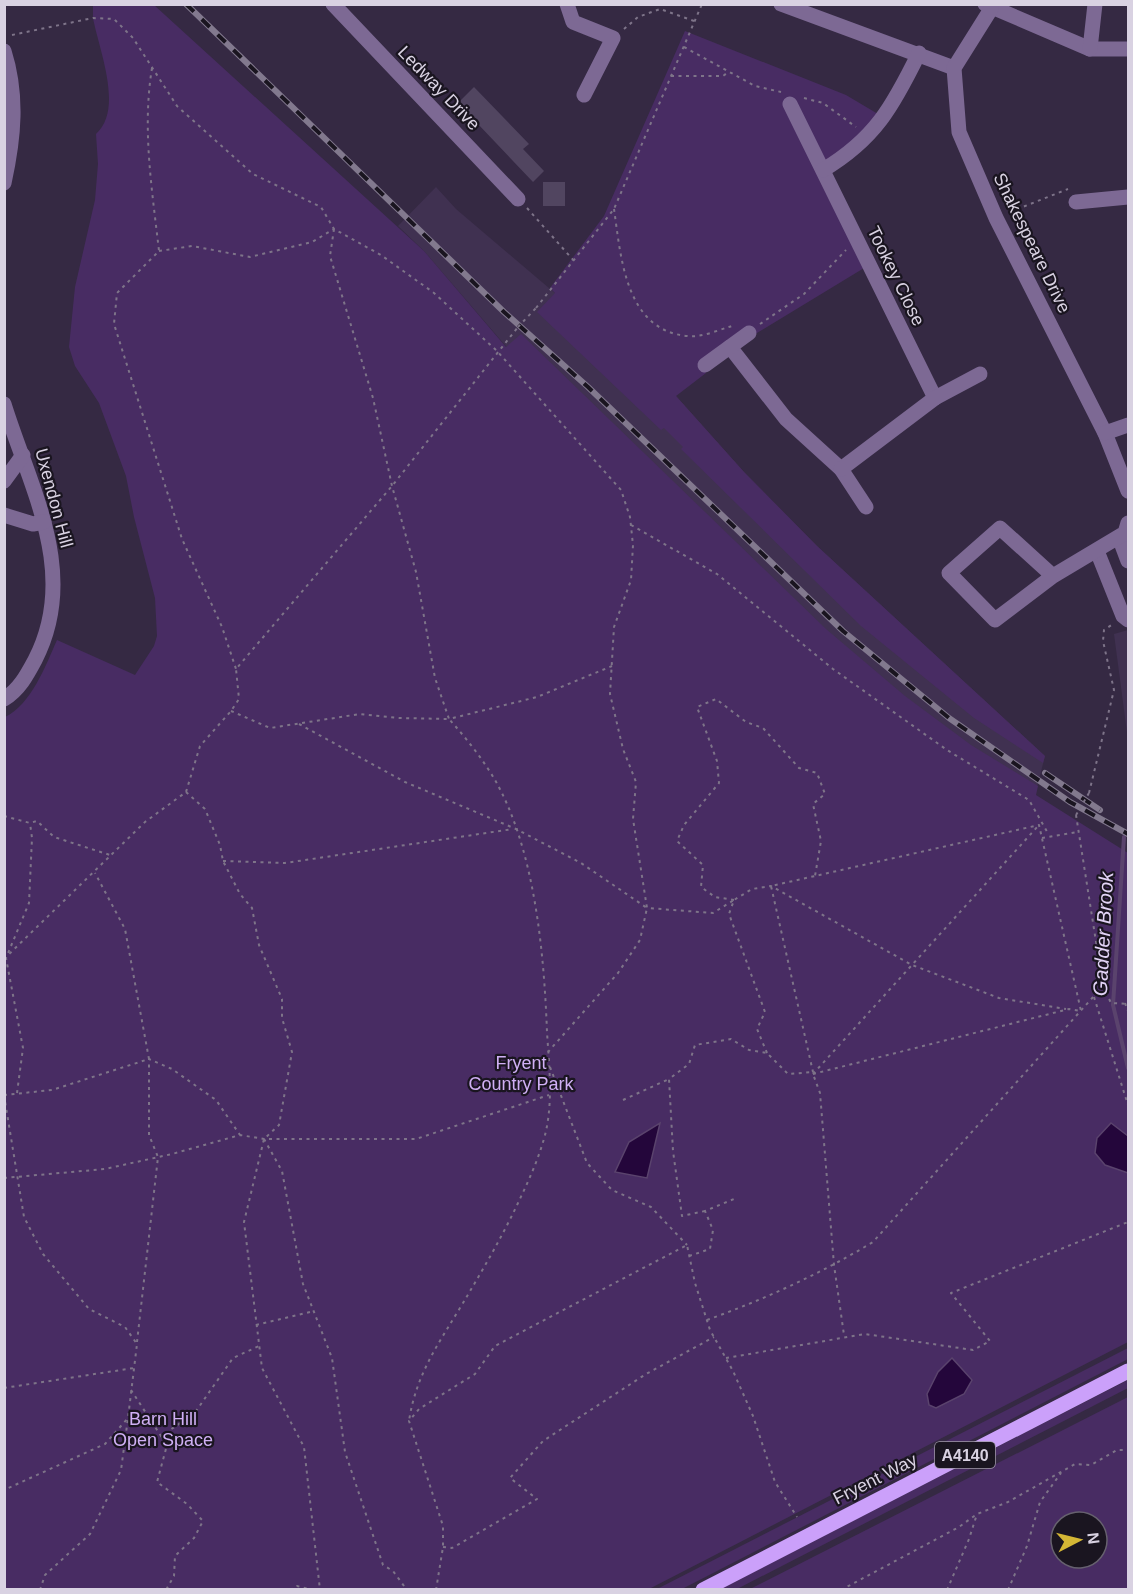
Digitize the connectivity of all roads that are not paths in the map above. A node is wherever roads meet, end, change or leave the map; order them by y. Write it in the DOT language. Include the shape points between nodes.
graph roads {
  1 [pos="333,4"];
  2 [pos="567,4"];
  3 [pos="780,4"];
  4 [pos="1095,4"];
  5 [pos="988,7"];
  6 [pos="1090,49"];
  7 [pos="1128,50"];
  8 [pos="4,51"];
  9 [pos="918,53"];
  10 [pos="954,68"];
  11 [pos="584,95"];
  12 [pos="790,98"];
  13 [pos="824,170"];
  14 [pos="4,183"];
  15 [pos="1128,197"];
  16 [pos="518,199"];
  17 [pos="1076,202"];
  18 [pos="749,333"];
  19 [pos="730,347"];
  20 [pos="705,365"];
  21 [pos="980,374"];
  22 [pos="935,398"];
  23 [pos="4,404"];
  24 [pos="1128,425"];
  25 [pos="1105,433"];
  26 [pos="22,455"];
  27 [pos="841,469"];
  28 [pos="4,481"];
  29 [pos="1128,491"];
  30 [pos="866,507"];
  31 [pos="4,515"];
  32 [pos="44,522"];
  33 [pos="1128,523"];
  34 [pos="1119,537"];
  35 [pos="1097,551"];
  36 [pos="1128,561"];
  37 [pos="1053,576"];
  38 [pos="1126,618"];
  39 [pos="4,699"];
  40 [pos="1128,1371"];
  41 [pos="703,1590"];
  1 -- 16 [label="street, Ledway Drive"];
  2 -- 11 [label="street" via="573,22 613,38"];
  3 -- 9 [label="street"];
  4 -- 6 [label="street"];
  5 -- 6 [label="street"];
  5 -- 10 [label="street"];
  6 -- 7 [label="street"];
  8 -- 14 [label="street" via="15,122"];
  9 -- 10 [label="street"];
  9 -- 13 [label="street" via="897,96 870,136"];
  10 -- 25 [label="street, Shakespeare Drive" via="958,132 996,218"];
  12 -- 13 [label="street, Tookey Close"];
  13 -- 22 [label="street, Tookey Close"];
  15 -- 17 [label="street"];
  18 -- 19 [label="street"];
  19 -- 20 [label="street"];
  19 -- 27 [label="street" via="786,419"];
  21 -- 22 [label="street"];
  22 -- 27 [label="street"];
  23 -- 26 [label="street, Uxendon Hill"];
  24 -- 25 [label="street"];
  25 -- 29 [label="street, Shakespeare Drive"];
  26 -- 28 [label="street"];
  26 -- 32 [label="street, Uxendon Hill"];
  27 -- 30 [label="street"];
  31 -- 32 [label="street" via="33,525"];
  32 -- 39 [label="street, Uxendon Hill" via="54,577 51,618 24,680"];
  33 -- 34 [label="street"];
  34 -- 35 [label="street"];
  34 -- 36 [label="street"];
  35 -- 37 [label="street"];
  35 -- 38 [label="street"];
  37 -- 37 [label="street" via="995,620 949,573 1000,528"];
  40 -- 41 [label="main road, Fryent Way / A4140"];
}
